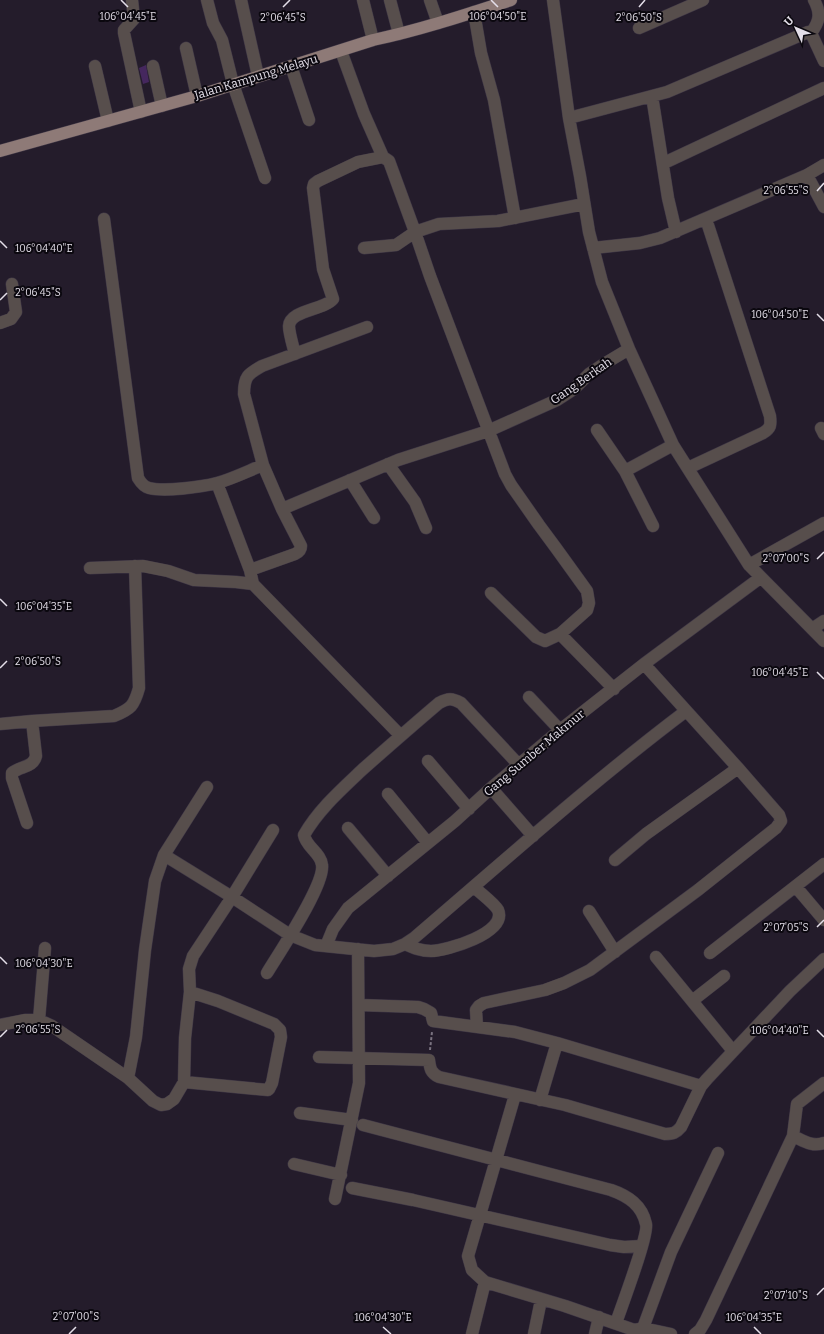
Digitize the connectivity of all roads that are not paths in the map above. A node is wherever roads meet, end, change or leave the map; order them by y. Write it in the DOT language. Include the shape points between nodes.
graph roads {
  1 [pos="132,0"];
  2 [pos="207,0"];
  3 [pos="241,0"];
  4 [pos="363,0"];
  5 [pos="390,0"];
  6 [pos="430,0"];
  7 [pos="553,0"];
  8 [pos="703,0"];
  9 [pos="814,0"];
  10 [pos="503,1"];
  11 [pos="474,12"];
  12 [pos="438,24"];
  13 [pos="639,28"];
  14 [pos="811,33"];
  15 [pos="399,34"];
  16 [pos="373,40"];
  17 [pos="186,48"];
  18 [pos="341,51"];
  19 [pos="824,61"];
  20 [pos="95,66"];
  21 [pos="153,66"];
  22 [pos="291,66"];
  23 [pos="258,76"];
  24 [pos="233,84"];
  25 [pos="824,88"];
  26 [pos="197,96"];
  27 [pos="652,96"];
  28 [pos="162,106"];
  29 [pos="141,112"];
  30 [pos="569,118"];
  31 [pos="309,120"];
  32 [pos="108,121"];
  33 [pos="0,151"];
  34 [pos="384,157"];
  35 [pos="664,163"];
  36 [pos="824,165"];
  37 [pos="807,175"];
  38 [pos="265,178"];
  39 [pos="584,204"];
  40 [pos="824,207"];
  41 [pos="515,218"];
  42 [pos="104,219"];
  43 [pos="706,219"];
  44 [pos="415,232"];
  45 [pos="676,232"];
  46 [pos="364,248"];
  47 [pos="593,248"];
  48 [pos="12,284"];
  49 [pos="0,323"];
  50 [pos="367,327"];
  51 [pos="629,349"];
  52 [pos="295,354"];
  53 [pos="488,430"];
  54 [pos="598,430"];
  55 [pos="673,445"];
  56 [pos="388,464"];
  57 [pos="263,465"];
  58 [pos="688,468"];
  59 [pos="625,472"];
  60 [pos="350,480"];
  61 [pos="217,483"];
  62 [pos="282,509"];
  63 [pos="374,518"];
  64 [pos="824,523"];
  65 [pos="653,526"];
  66 [pos="426,528"];
  67 [pos="749,565"];
  68 [pos="135,566"];
  69 [pos="90,568"];
  70 [pos="250,570"];
  71 [pos="760,578"];
  72 [pos="253,584"];
  73 [pos="491,593"];
  74 [pos="824,621"];
  75 [pos="812,629"];
  76 [pos="560,634"];
  77 [pos="824,642"];
  78 [pos="644,664"];
  79 [pos="614,689"];
  80 [pos="529,697"];
  81 [pos="686,711"];
  82 [pos="32,721"];
  83 [pos="0,724"];
  84 [pos="560,730"];
  85 [pos="400,736"];
  86 [pos="428,761"];
  87 [pos="519,765"];
  88 [pos="738,768"];
  89 [pos="207,787"];
  90 [pos="491,788"];
  91 [pos="388,794"];
  92 [pos="469,809"];
  93 [pos="28,823"];
  94 [pos="348,828"];
  95 [pos="273,830"];
  96 [pos="533,836"];
  97 [pos="428,843"];
  98 [pos="164,855"];
  99 [pos="615,860"];
  100 [pos="824,864"];
  101 [pos="388,876"];
  102 [pos="474,887"];
  103 [pos="796,887"];
  104 [pos="232,897"];
  105 [pos="589,911"];
  106 [pos="824,920"];
  107 [pos="290,935"];
  108 [pos="405,944"];
  109 [pos="326,946"];
  110 [pos="45,948"];
  111 [pos="358,950"];
  112 [pos="616,952"];
  113 [pos="710,953"];
  114 [pos="656,957"];
  115 [pos="824,959"];
  116 [pos="267,973"];
  117 [pos="724,976"];
  118 [pos="190,992"];
  119 [pos="692,1001"];
  120 [pos="359,1005"];
  121 [pos="39,1020"];
  122 [pos="0,1025"];
  123 [pos="477,1027"];
  124 [pos="557,1043"];
  125 [pos="732,1051"];
  126 [pos="320,1057"];
  127 [pos="359,1058"];
  128 [pos="128,1078"];
  129 [pos="184,1082"];
  130 [pos="824,1083"];
  131 [pos="701,1086"];
  132 [pos="515,1095"];
  133 [pos="540,1100"];
  134 [pos="300,1112"];
  135 [pos="357,1123"];
  136 [pos="793,1136"];
  137 [pos="824,1143"];
  138 [pos="718,1153"];
  139 [pos="495,1160"];
  140 [pos="294,1164"];
  141 [pos="341,1174"];
  142 [pos="352,1188"];
  143 [pos="335,1199"];
  144 [pos="481,1216"];
  145 [pos="642,1246"];
  146 [pos="485,1282"];
  147 [pos="542,1300"];
  148 [pos="599,1317"];
  149 [pos="616,1323"];
  150 [pos="643,1328"];
  151 [pos="472,1334"];
  152 [pos="534,1334"];
  153 [pos="595,1334"];
  154 [pos="671,1334"];
  155 [pos="695,1334"];
  1 -- 29 [label="street" via="134,19 124,32"];
  2 -- 24 [label="street" via="213,23 222,40"];
  3 -- 23 [label="street"];
  4 -- 16 [label="street"];
  5 -- 15 [label="street"];
  6 -- 12 [label="street"];
  7 -- 30 [label="street"];
  8 -- 13 [label="street"];
  9 -- 14 [label="street" via="819,20"];
  10 -- 11 [label="main road, Jalan Kampung Melayu"];
  11 -- 12 [label="main road, Jalan Kampung Melayu"];
  11 -- 41 [label="street" via="481,53 494,100"];
  12 -- 15 [label="main road, Jalan Kampung Melayu"];
  14 -- 19 [label="street"];
  14 -- 27 [label="street" via="808,32"];
  15 -- 16 [label="main road, Jalan Kampung Melayu"];
  16 -- 18 [label="main road, Jalan Kampung Melayu"];
  17 -- 26 [label="street"];
  18 -- 22 [label="main road, Jalan Kampung Melayu"];
  18 -- 34 [label="street" via="364,114"];
  20 -- 32 [label="street"];
  21 -- 28 [label="street"];
  22 -- 23 [label="main road, Jalan Kampung Melayu"];
  22 -- 31 [label="street"];
  23 -- 24 [label="main road, Jalan Kampung Melayu"];
  24 -- 26 [label="main road, Jalan Kampung Melayu"];
  24 -- 38 [label="street"];
  25 -- 35 [label="street"];
  26 -- 28 [label="main road, Jalan Kampung Melayu"];
  27 -- 30 [label="street"];
  27 -- 35 [label="street"];
  28 -- 29 [label="main road, Jalan Kampung Melayu"];
  29 -- 32 [label="main road, Jalan Kampung Melayu"];
  30 -- 39 [label="street"];
  32 -- 33 [label="main road, Jalan Kampung Melayu"];
  34 -- 44 [label="street" via="389,161"];
  34 -- 52 [label="street" via="358,162 314,184 323,269 333,299 326,305 291,319 289,326"];
  35 -- 45 [label="street" via="668,198"];
  36 -- 37 [label="street"];
  37 -- 40 [label="street"];
  37 -- 43 [label="street"];
  39 -- 41 [label="street"];
  39 -- 47 [label="street"];
  41 -- 44 [label="street" via="439,224"];
  42 -- 61 [label="street" via="138,478 148,488 158,489 178,489"];
  43 -- 45 [label="street"];
  43 -- 58 [label="street" via="771,424 764,433"];
  44 -- 46 [label="street" via="396,245"];
  44 -- 53 [label="street"];
  45 -- 47 [label="street" via="640,243"];
  47 -- 51 [label="street" via="602,282"];
  48 -- 49 [label="street" via="16,312 11,319"];
  50 -- 52 [label="street"];
  51 -- 53 [label="street, Gang Berkah" via="589,374 557,400"];
  51 -- 55 [label="street"];
  52 -- 57 [label="street" via="250,372 244,382 244,394"];
  53 -- 56 [label="street, Gang Berkah"];
  53 -- 76 [label="street" via="511,484 587,591 587,610"];
  54 -- 59 [label="street"];
  55 -- 58 [label="street"];
  55 -- 59 [label="street"];
  56 -- 60 [label="street, Gang Berkah"];
  56 -- 66 [label="street" via="415,502"];
  57 -- 61 [label="street"];
  57 -- 62 [label="street"];
  58 -- 67 [label="street"];
  59 -- 65 [label="street"];
  60 -- 62 [label="street, Gang Berkah"];
  60 -- 63 [label="street"];
  61 -- 70 [label="street"];
  62 -- 70 [label="street" via="301,546 299,552"];
  64 -- 67 [label="street"];
  67 -- 71 [label="street"];
  68 -- 69 [label="street"];
  68 -- 72 [label="street" via="168,571 194,580"];
  68 -- 82 [label="street" via="139,688 135,703 114,716"];
  70 -- 72 [label="street"];
  71 -- 75 [label="street"];
  71 -- 78 [label="street, Gang Sumber Makmur"];
  72 -- 85 [label="street"];
  73 -- 76 [label="street" via="536,637 545,641"];
  74 -- 75 [label="street"];
  75 -- 77 [label="street"];
  76 -- 79 [label="street"];
  78 -- 79 [label="street, Gang Sumber Makmur"];
  78 -- 81 [label="street"];
  79 -- 84 [label="street, Gang Sumber Makmur"];
  80 -- 84 [label="street"];
  81 -- 88 [label="street"];
  81 -- 96 [label="street" via="610,770"];
  82 -- 83 [label="street"];
  82 -- 93 [label="street" via="35,761 12,773"];
  84 -- 87 [label="street, Gang Sumber Makmur"];
  85 -- 87 [label="street" via="439,703 453,699 461,703"];
  85 -- 107 [label="street" via="331,798 312,820 304,835 305,840 322,863 323,870 312,898"];
  86 -- 92 [label="street"];
  87 -- 90 [label="street, Gang Sumber Makmur"];
  88 -- 99 [label="street" via="646,834"];
  88 -- 112 [label="street" via="779,815 781,821 776,828 698,890"];
  89 -- 98 [label="street"];
  90 -- 92 [label="street, Gang Sumber Makmur"];
  90 -- 96 [label="street"];
  91 -- 97 [label="street"];
  92 -- 97 [label="street, Gang Sumber Makmur"];
  94 -- 101 [label="street"];
  95 -- 104 [label="street"];
  96 -- 102 [label="street"];
  97 -- 101 [label="street, Gang Sumber Makmur"];
  98 -- 104 [label="street"];
  98 -- 128 [label="street" via="155,881 136,1037"];
  100 -- 103 [label="street"];
  101 -- 109 [label="street, Gang Sumber Makmur" via="348,908 333,929"];
  102 -- 108 [label="street"];
  102 -- 108 [label="street" via="498,910 496,924 489,930 476,939 453,948 432,952 421,951"];
  103 -- 106 [label="street"];
  103 -- 113 [label="street"];
  104 -- 107 [label="street"];
  104 -- 118 [label="street" via="193,956 189,969"];
  105 -- 112 [label="street"];
  107 -- 109 [label="street" via="315,945"];
  107 -- 116 [label="street"];
  108 -- 111 [label="street" via="386,950"];
  109 -- 111 [label="street"];
  110 -- 121 [label="street"];
  111 -- 120 [label="street"];
  112 -- 123 [label="street" via="590,970 564,983 545,990 484,1003 476,1010"];
  114 -- 119 [label="street"];
  115 -- 125 [label="street"];
  117 -- 119 [label="street"];
  118 -- 129 [label="street"];
  118 -- 129 [label="street" via="274,1024 280,1030 281,1037 272,1083 268,1090"];
  119 -- 125 [label="street"];
  120 -- 123 [label="street" via="418,1007 431,1013 433,1021"];
  120 -- 127 [label="street"];
  121 -- 122 [label="street"];
  121 -- 128 [label="street" via="62,1032"];
  123 -- 124 [label="street" via="515,1032"];
  124 -- 131 [label="street"];
  124 -- 133 [label="street"];
  125 -- 131 [label="street"];
  126 -- 127 [label="street"];
  127 -- 132 [label="street" via="429,1060 433,1074 439,1077"];
  127 -- 135 [label="street"];
  128 -- 129 [label="street" via="161,1105 174,1098"];
  130 -- 136 [label="street" via="796,1104"];
  131 -- 133 [label="street" via="681,1127 672,1134"];
  132 -- 133 [label="street"];
  132 -- 139 [label="street"];
  134 -- 135 [label="street"];
  135 -- 139 [label="street"];
  135 -- 141 [label="street"];
  136 -- 137 [label="street" via="810,1145"];
  136 -- 155 [label="street" via="706,1320"];
  138 -- 150 [label="street" via="671,1252"];
  139 -- 144 [label="street"];
  139 -- 145 [label="street" via="623,1194 635,1202 643,1214 647,1226"];
  140 -- 141 [label="street"];
  141 -- 143 [label="street"];
  142 -- 144 [label="street"];
  144 -- 145 [label="street" via="610,1246"];
  144 -- 146 [label="street" via="468,1256 472,1270"];
  145 -- 149 [label="street"];
  146 -- 147 [label="street"];
  146 -- 151 [label="street"];
  147 -- 148 [label="street"];
  147 -- 152 [label="street"];
  148 -- 149 [label="street"];
  148 -- 153 [label="street"];
  149 -- 150 [label="street" via="634,1330"];
  150 -- 154 [label="street"];
}
